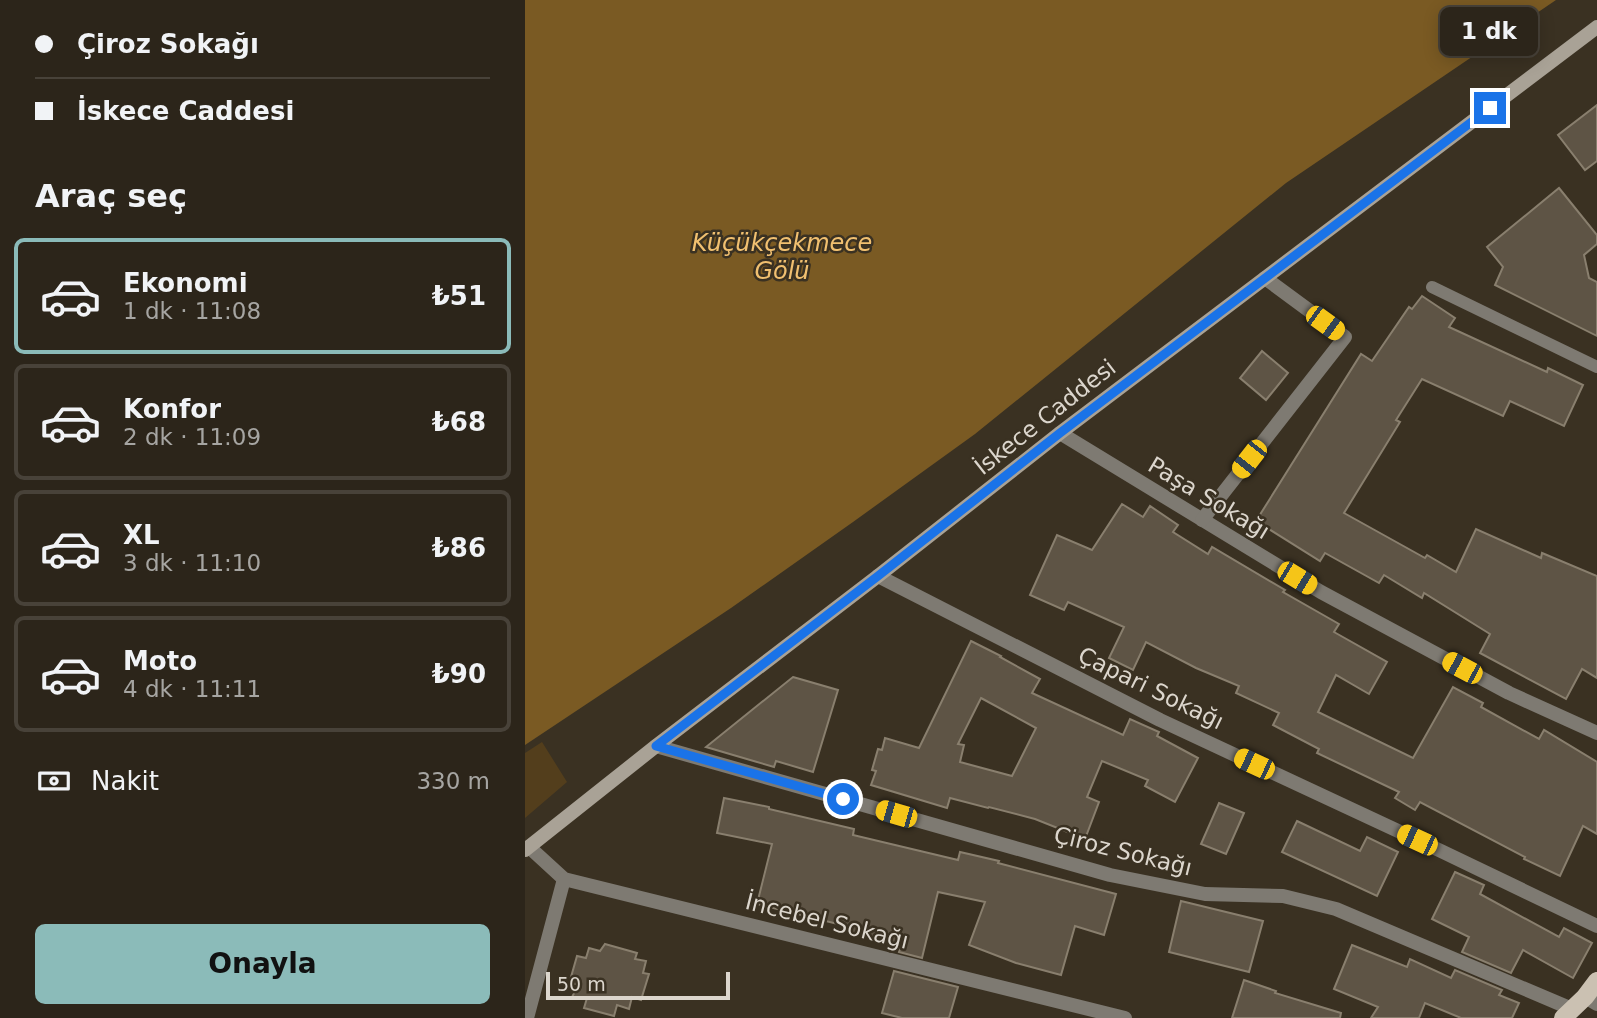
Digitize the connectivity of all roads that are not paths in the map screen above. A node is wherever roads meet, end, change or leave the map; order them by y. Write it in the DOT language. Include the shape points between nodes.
graph roads {
  1 [pos="1597,27"];
  2 [pos="1265,278"];
  3 [pos="1432,287"];
  4 [pos="1597,367"];
  5 [pos="1060,433"];
  6 [pos="1202,520"];
  7 [pos="878,576"];
  8 [pos="1597,733"];
  9 [pos="656,746"];
  10 [pos="527,849"];
  11 [pos="564,879"];
  12 [pos="1597,926"];
  13 [pos="1597,981"];
  14 [pos="1579,1007"];
  15 [pos="527,1018"];
  16 [pos="1125,1018"];
  1 -- 2 [label="street, İskece Caddesi"];
  2 -- 5 [label="street, İskece Caddesi"];
  2 -- 6 [label="street" via="1345,337"];
  3 -- 4 [label="lane"];
  5 -- 6 [label="street, Paşa Sokağı"];
  5 -- 7 [label="street, İskece Caddesi"];
  6 -- 8 [label="street, Paşa Sokağı" via="1321,592 1509,693"];
  7 -- 9 [label="street, İskece Caddesi"];
  7 -- 12 [label="street, Çapari Sokağı" via="1160,720"];
  9 -- 10 [label="street, İskece Caddesi"];
  9 -- 14 [label="street, Çiroz Sokağı" via="1110,875 1205,894 1283,897 1336,909"];
  10 -- 11 [label="street, İncebel Sokağı"];
  11 -- 15 [label="street"];
  11 -- 16 [label="street, İncebel Sokağı"];
  13 -- 14 [label="main road"];
}
